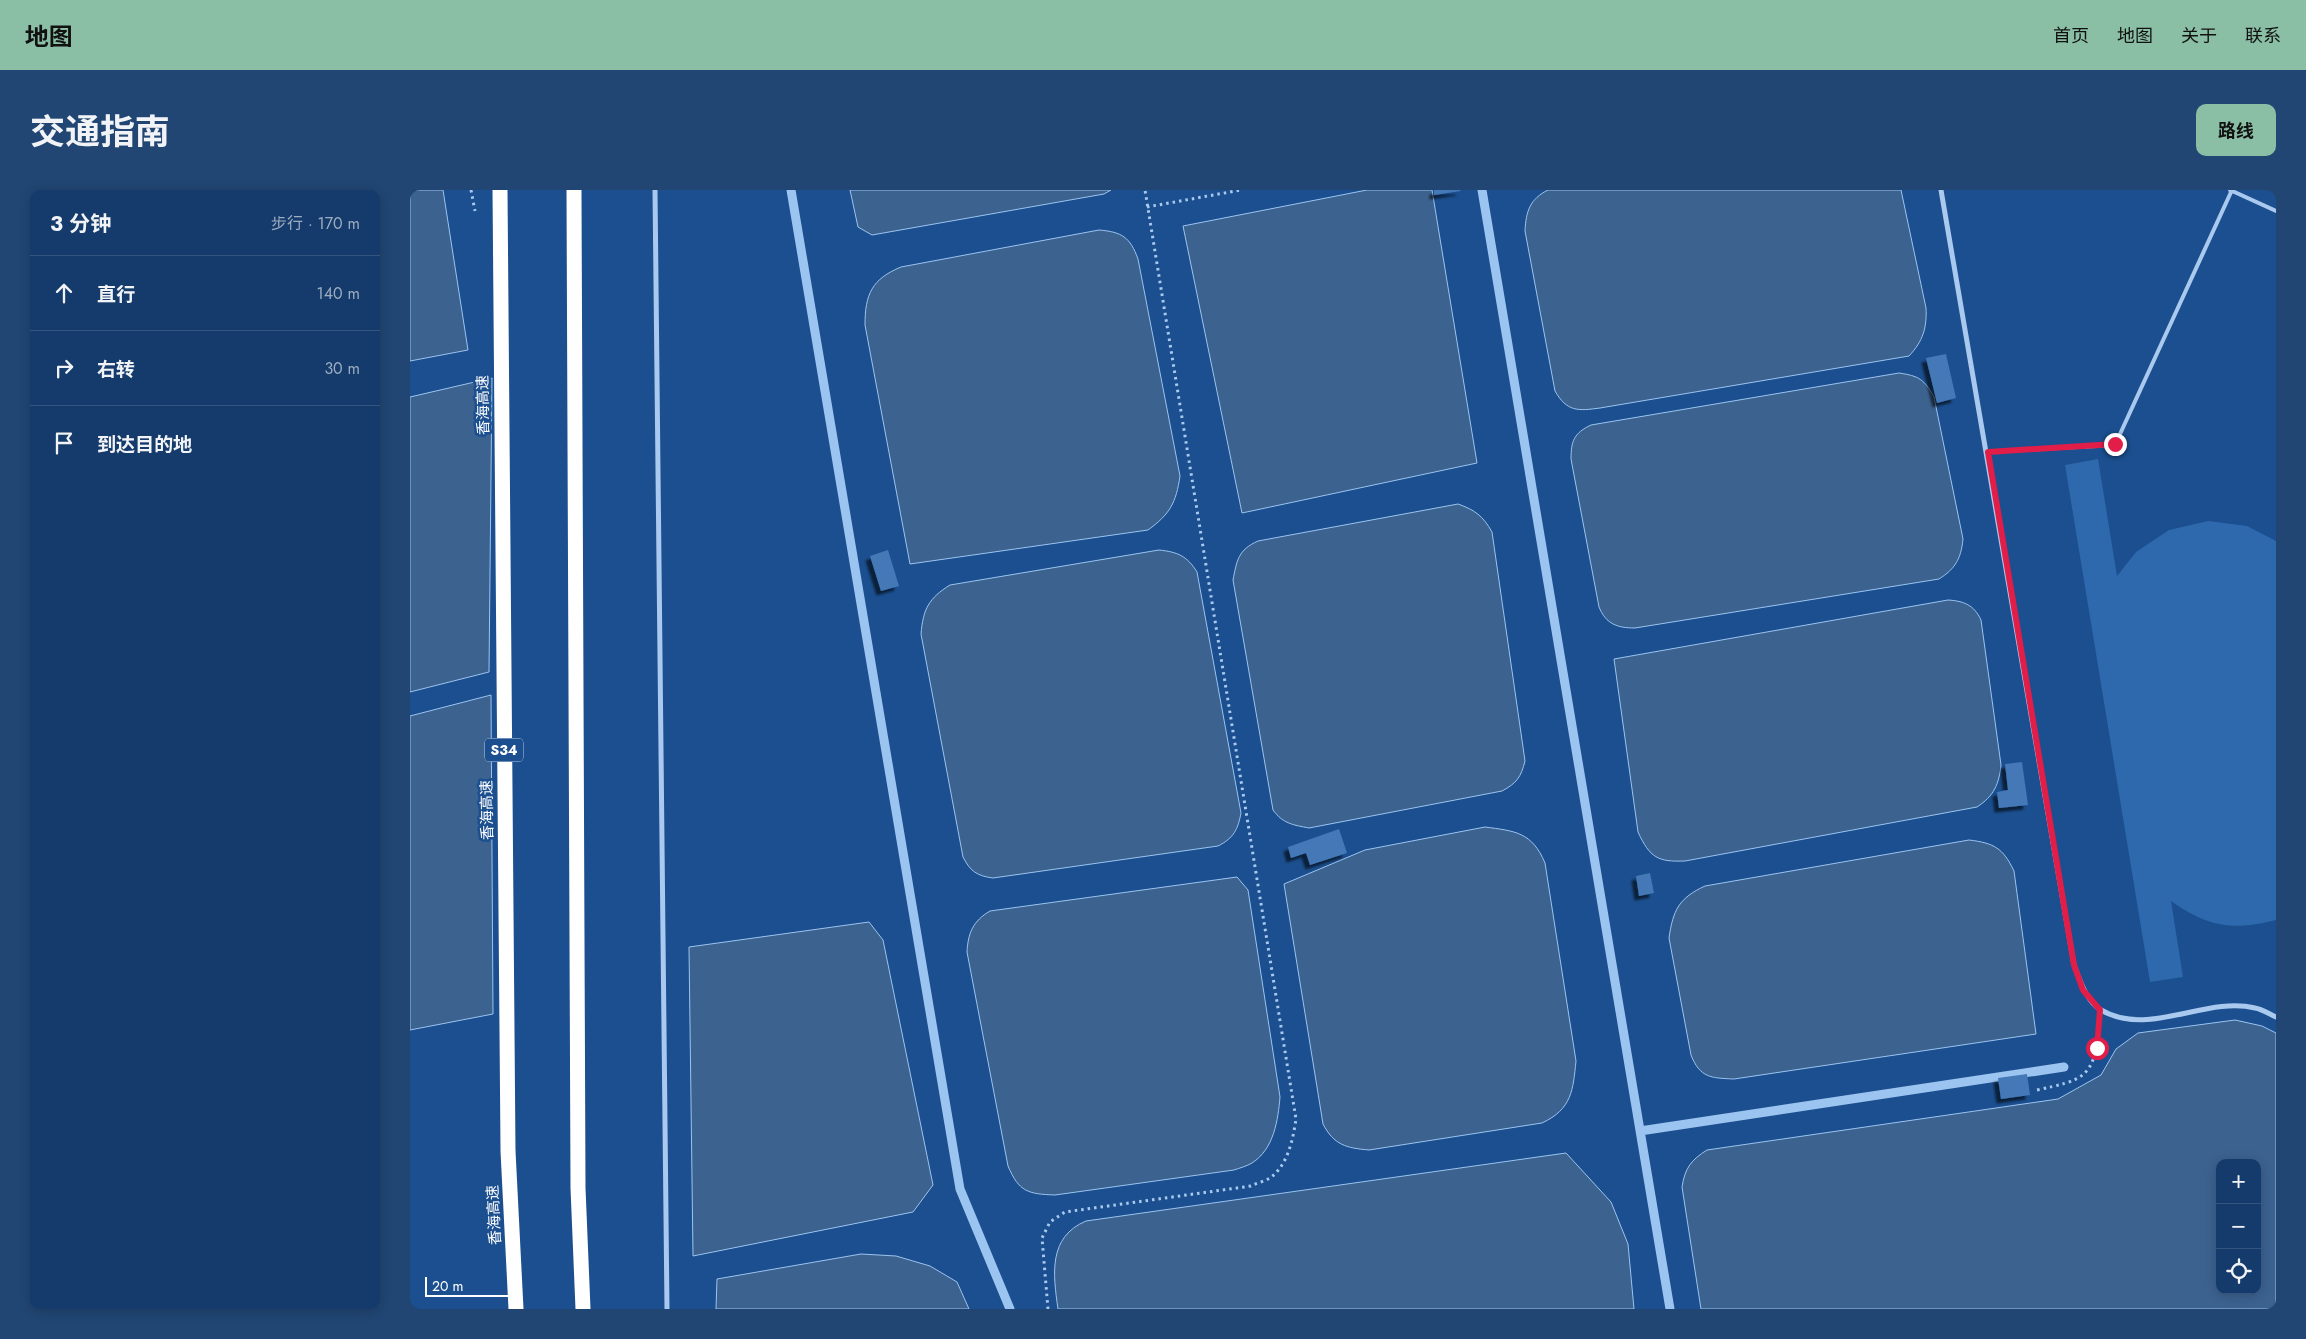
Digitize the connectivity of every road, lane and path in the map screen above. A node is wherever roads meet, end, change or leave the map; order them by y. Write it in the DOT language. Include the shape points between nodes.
graph roads {
  1 [pos="500,190"];
  2 [pos="574,190"];
  3 [pos="655,190"];
  4 [pos="1145,190"];
  5 [pos="1241,190"];
  6 [pos="1941,190"];
  7 [pos="2231,190"];
  8 [pos="1148,207"];
  9 [pos="2276,211"];
  10 [pos="1988,452"];
  11 [pos="2100,1010"];
  12 [pos="2276,1017"];
  13 [pos="2037,1090"];
  14 [pos="516,1309"];
  15 [pos="582,1309"];
  16 [pos="667,1309"];
  17 [pos="1048,1309"];
  1 -- 14 [label="highway, 香海高速 / S34" via="508,1151"];
  2 -- 15 [label="highway" via="578,1188"];
  3 -- 16 [label="street"];
  4 -- 8 [label="path"];
  5 -- 8 [label="path"];
  6 -- 10 [label="street"];
  7 -- 9 [label="lane"];
  7 -- 10 [label="lane" via="2115,444"];
  8 -- 17 [label="path" via="1296,1119 1293,1139 1284,1160 1271,1177 1251,1186 1064,1212 1050,1222 1042,1238"];
  10 -- 11 [label="street" via="2074,965 2083,990"];
  11 -- 12 [label="street" via="2126,1019 2224,1006 2255,1008"];
  11 -- 13 [label="path" via="2097,1048 2089,1069 2075,1082"];
}
